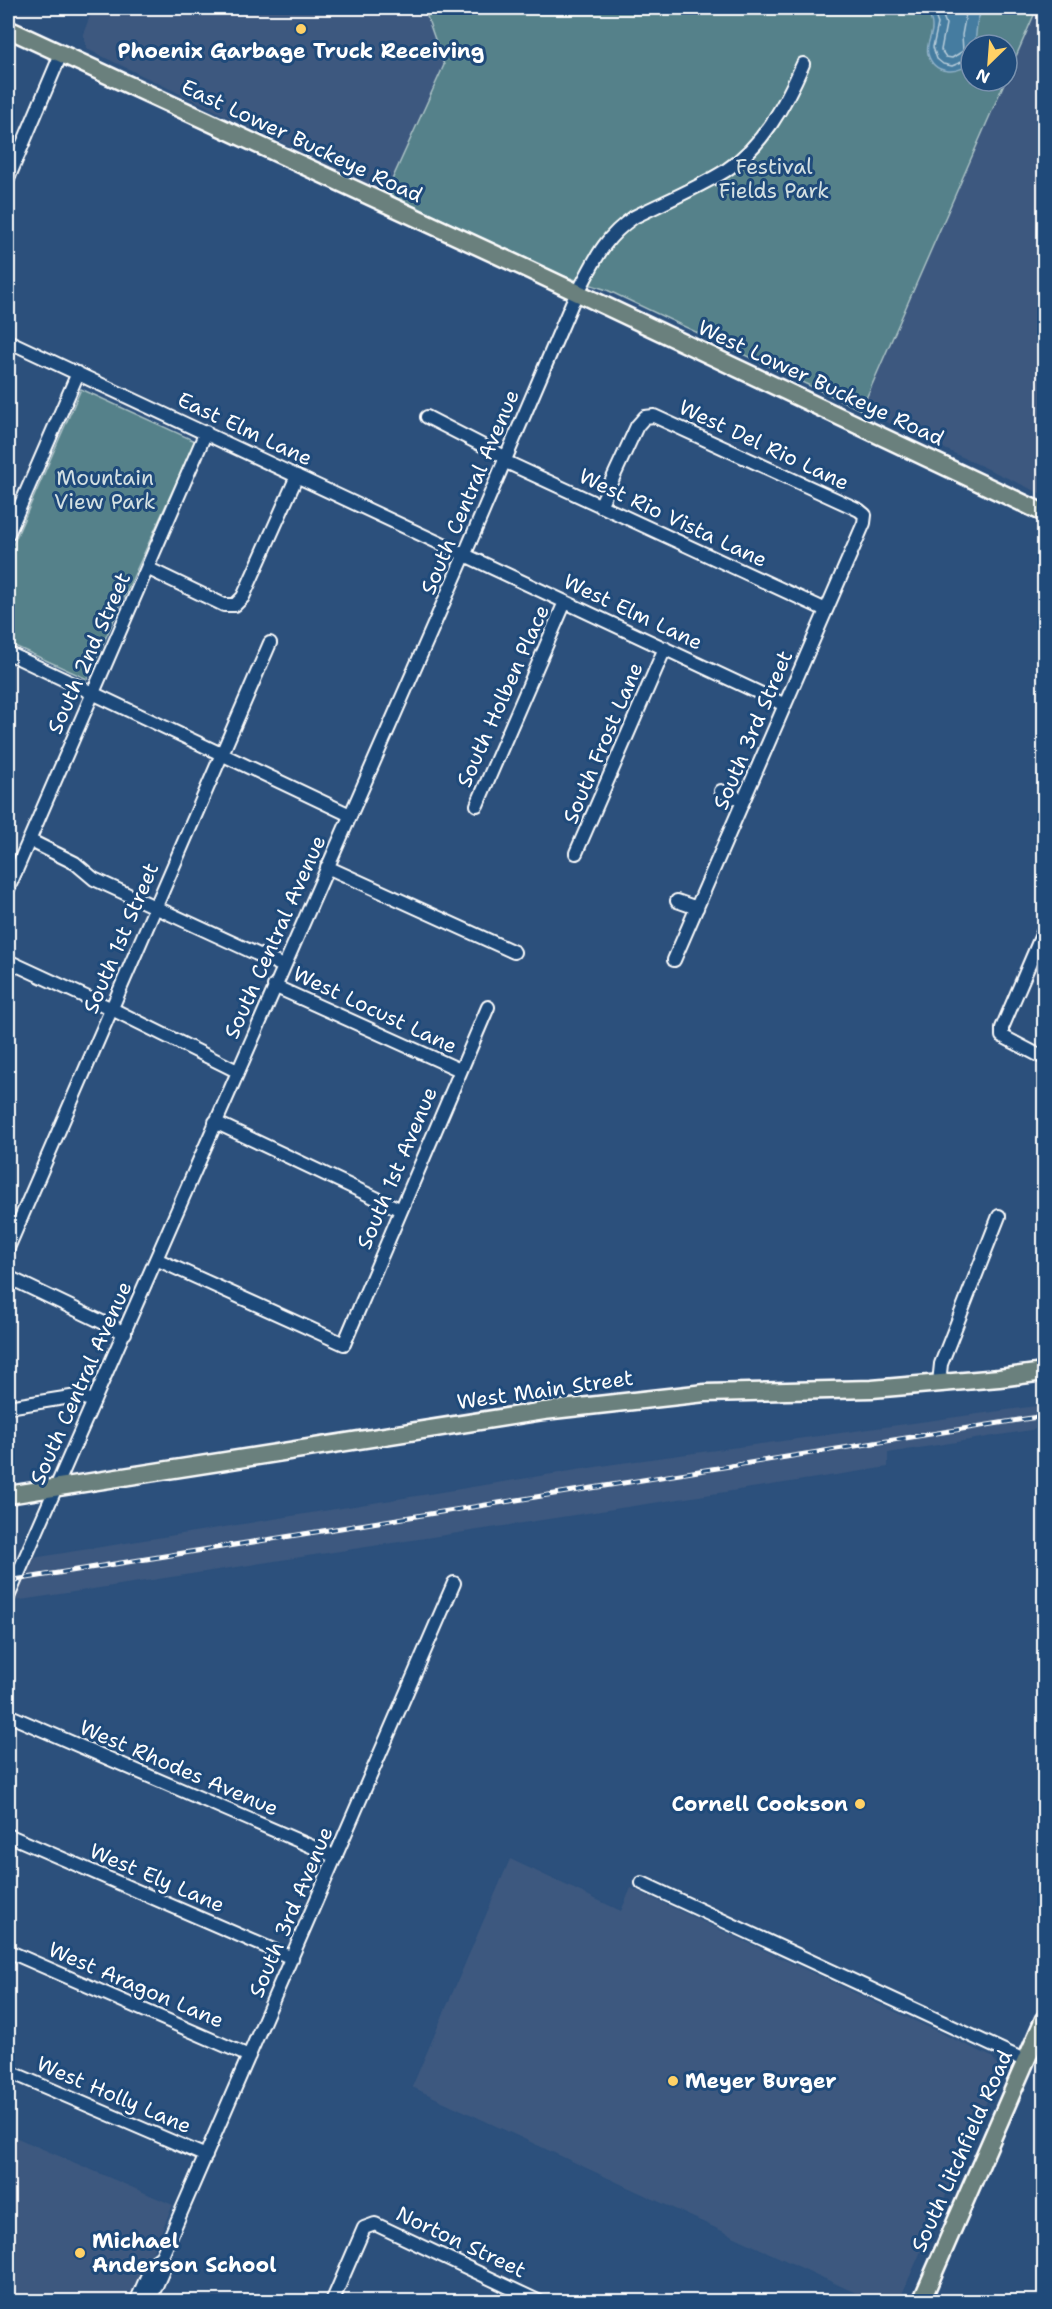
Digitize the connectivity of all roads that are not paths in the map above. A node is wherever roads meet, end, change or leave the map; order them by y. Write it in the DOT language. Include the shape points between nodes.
graph roads {
  1 [pos="8,29"];
  2 [pos="62,54"];
  3 [pos="803,64"];
  4 [pos="8,179"];
  5 [pos="578,293"];
  6 [pos="8,341"];
  7 [pos="78,373"];
  8 [pos="427,417"];
  9 [pos="206,432"];
  10 [pos="505,459"];
  11 [pos="297,476"];
  12 [pos="600,506"];
  13 [pos="1044,513"];
  14 [pos="865,515"];
  15 [pos="8,534"];
  16 [pos="464,556"];
  17 [pos="147,568"];
  18 [pos="565,602"];
  19 [pos="826,610"];
  20 [pos="270,643"];
  21 [pos="665,648"];
  22 [pos="8,653"];
  23 [pos="92,693"];
  24 [pos="785,705"];
  25 [pos="220,753"];
  26 [pos="722,791"];
  27 [pos="743,801"];
  28 [pos="477,805"];
  29 [pos="350,815"];
  30 [pos="29,840"];
  31 [pos="576,853"];
  32 [pos="327,867"];
  33 [pos="8,889"];
  34 [pos="677,901"];
  35 [pos="155,907"];
  36 [pos="697,908"];
  37 [pos="1044,930"];
  38 [pos="514,952"];
  39 [pos="674,960"];
  40 [pos="8,962"];
  41 [pos="283,966"];
  42 [pos="274,986"];
  43 [pos="488,1007"];
  44 [pos="112,1009"];
  45 [pos="1044,1058"];
  46 [pos="460,1070"];
  47 [pos="237,1071"];
  48 [pos="215,1122"];
  49 [pos="401,1210"];
  50 [pos="999,1216"];
  51 [pos="8,1248"];
  52 [pos="156,1259"];
  53 [pos="8,1277"];
  54 [pos="125,1333"];
  55 [pos="1044,1372"];
  56 [pos="939,1383"];
  57 [pos="94,1401"];
  58 [pos="8,1407"];
  59 [pos="56,1488"];
  60 [pos="8,1495"];
  61 [pos="454,1582"];
  62 [pos="8,1597"];
  63 [pos="8,1715"];
  64 [pos="8,1835"];
  65 [pos="336,1857"];
  66 [pos="642,1883"];
  67 [pos="8,1951"];
  68 [pos="292,1958"];
  69 [pos="1044,2019"];
  70 [pos="249,2056"];
  71 [pos="1026,2061"];
  72 [pos="8,2070"];
  73 [pos="206,2156"];
  74 [pos="162,2256"];
  75 [pos="136,2301"];
  76 [pos="149,2301"];
  77 [pos="332,2301"];
  78 [pos="540,2301"];
  79 [pos="921,2301"];
  1 -- 2 [label="main road, East Lower Buckeye Road"];
  2 -- 4 [label="street"];
  2 -- 5 [label="main road, East Lower Buckeye Road"];
  3 -- 5 [label="street, South Central Avenue" via="783,107 751,148 726,170 634,217 613,233"];
  5 -- 10 [label="street, South Central Avenue"];
  5 -- 13 [label="main road, West Lower Buckeye Road"];
  6 -- 7 [label="street, East Elm Lane"];
  7 -- 9 [label="street, East Elm Lane"];
  7 -- 15 [label="street"];
  8 -- 10 [label="street, West Rio Vista Lane"];
  9 -- 11 [label="street, East Elm Lane"];
  9 -- 17 [label="street, South 2nd Street"];
  10 -- 12 [label="street, West Rio Vista Lane"];
  10 -- 16 [label="street, South Central Avenue"];
  11 -- 16 [label="street, East Elm Lane"];
  11 -- 17 [label="street" via="243,597 235,605 224,606"];
  12 -- 14 [label="street, West Del Rio Lane" via="637,426 645,417 654,416"];
  12 -- 19 [label="street, West Rio Vista Lane"];
  14 -- 19 [label="street, South 3rd Street"];
  16 -- 18 [label="street, West Elm Lane"];
  16 -- 29 [label="street, South Central Avenue"];
  17 -- 23 [label="street, South 2nd Street"];
  18 -- 21 [label="street, West Elm Lane"];
  18 -- 28 [label="street, South Holben Place"];
  19 -- 24 [label="street, South 3rd Street"];
  20 -- 25 [label="street, South 1st Street"];
  21 -- 24 [label="street, West Elm Lane"];
  21 -- 31 [label="street, South Frost Lane"];
  22 -- 23 [label="street"];
  23 -- 25 [label="street"];
  23 -- 30 [label="street, South 2nd Street"];
  24 -- 27 [label="street, South 3rd Street"];
  25 -- 29 [label="street"];
  25 -- 35 [label="street, South 1st Street"];
  26 -- 27 [label="street"];
  27 -- 36 [label="street, South 3rd Street"];
  29 -- 32 [label="street, South Central Avenue"];
  30 -- 33 [label="street, South 2nd Street"];
  30 -- 35 [label="street" via="75,863 94,879"];
  32 -- 38 [label="street"];
  32 -- 41 [label="street, South Central Avenue"];
  34 -- 36 [label="street"];
  35 -- 41 [label="street"];
  35 -- 44 [label="street, South 1st Street"];
  36 -- 39 [label="street, South 3rd Street"];
  37 -- 45 [label="street" via="1002,1028 1002,1036"];
  40 -- 44 [label="street"];
  41 -- 42 [label="street, South Central Avenue"];
  42 -- 46 [label="street, West Locust Lane"];
  42 -- 47 [label="street, South Central Avenue"];
  43 -- 46 [label="street, South 1st Avenue"];
  44 -- 47 [label="street"];
  44 -- 51 [label="street, South 1st Street"];
  46 -- 49 [label="street, South 1st Avenue"];
  47 -- 48 [label="street, South Central Avenue"];
  48 -- 49 [label="street"];
  48 -- 52 [label="street, South Central Avenue"];
  49 -- 52 [label="street, South 1st Avenue" via="344,1344"];
  50 -- 56 [label="street" via="941,1364"];
  52 -- 54 [label="street, South Central Avenue"];
  53 -- 54 [label="street"];
  54 -- 57 [label="street, South Central Avenue"];
  55 -- 56 [label="main road, West Main Street"];
  56 -- 59 [label="main road, West Main Street" via="872,1389 705,1393 623,1401"];
  57 -- 58 [label="street" via="77,1396"];
  57 -- 59 [label="street, South Central Avenue"];
  59 -- 60 [label="main road, West Main Street"];
  59 -- 62 [label="street, South Central Avenue"];
  61 -- 65 [label="street, South 3rd Avenue"];
  63 -- 65 [label="street, West Rhodes Avenue"];
  64 -- 68 [label="street, West Ely Lane"];
  65 -- 68 [label="street, South 3rd Avenue"];
  66 -- 71 [label="street"];
  67 -- 70 [label="street, West Aragon Lane"];
  68 -- 70 [label="street, South 3rd Avenue"];
  69 -- 71 [label="main road, South Litchfield Road"];
  70 -- 73 [label="street, South 3rd Avenue"];
  71 -- 79 [label="main road, South Litchfield Road"];
  72 -- 73 [label="street, West Holly Lane"];
  73 -- 74 [label="street, South 3rd Avenue"];
  74 -- 75 [label="street, South 3rd Avenue" via="153,2263"];
  74 -- 76 [label="street, South 3rd Avenue" via="164,2268"];
  77 -- 78 [label="street, Norton Street" via="364,2228 375,2224"];
}
